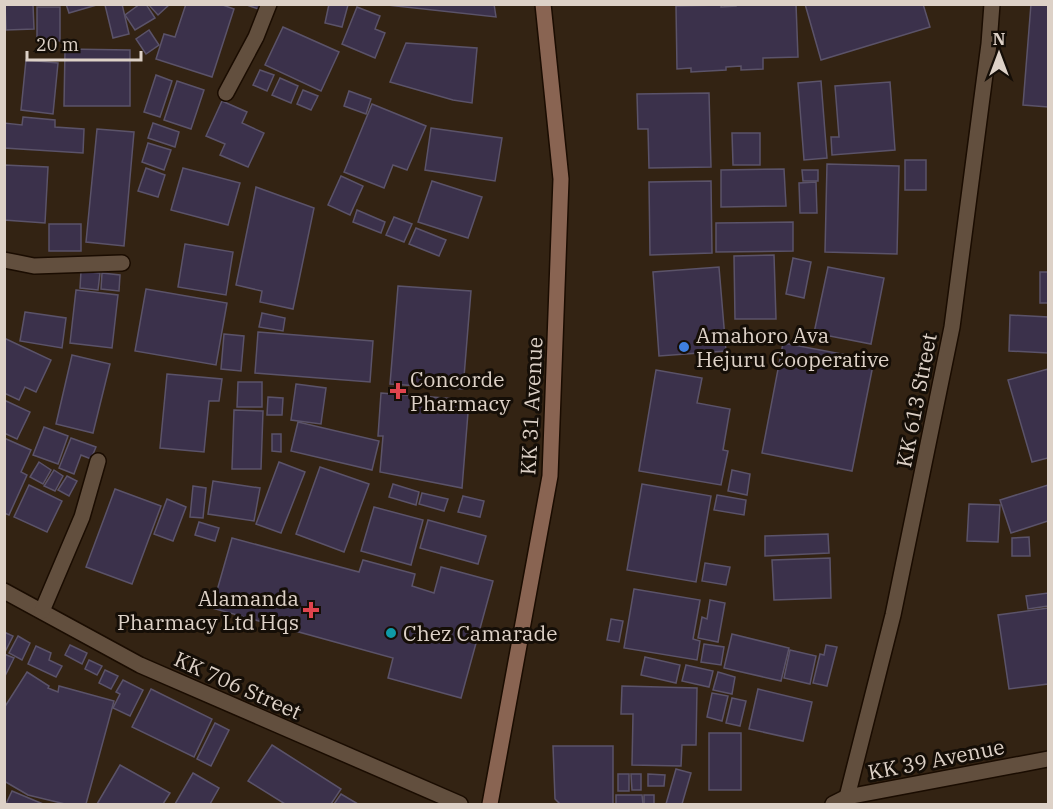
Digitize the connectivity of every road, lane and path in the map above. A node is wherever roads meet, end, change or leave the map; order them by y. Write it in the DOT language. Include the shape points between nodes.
graph roads {
  1 [pos="269,4"];
  2 [pos="543,4"];
  3 [pos="992,4"];
  4 [pos="226,93"];
  5 [pos="4,260"];
  6 [pos="122,263"];
  7 [pos="99,461"];
  8 [pos="4,591"];
  9 [pos="42,611"];
  10 [pos="1048,759"];
  11 [pos="840,801"];
  12 [pos="460,804"];
  13 [pos="490,804"];
  1 -- 4 [label="street" via="256,38"];
  2 -- 13 [label="main road, KK 31 Avenue" via="561,179 550,476"];
  3 -- 11 [label="street, KK 613 Street" via="952,327 893,615"];
  5 -- 6 [label="street" via="34,266"];
  7 -- 9 [label="street" via="82,517"];
  8 -- 9 [label="street, KK 706 Street"];
  9 -- 12 [label="street, KK 706 Street" via="140,665"];
  10 -- 11 [label="street, KK 39 Avenue"];
}
